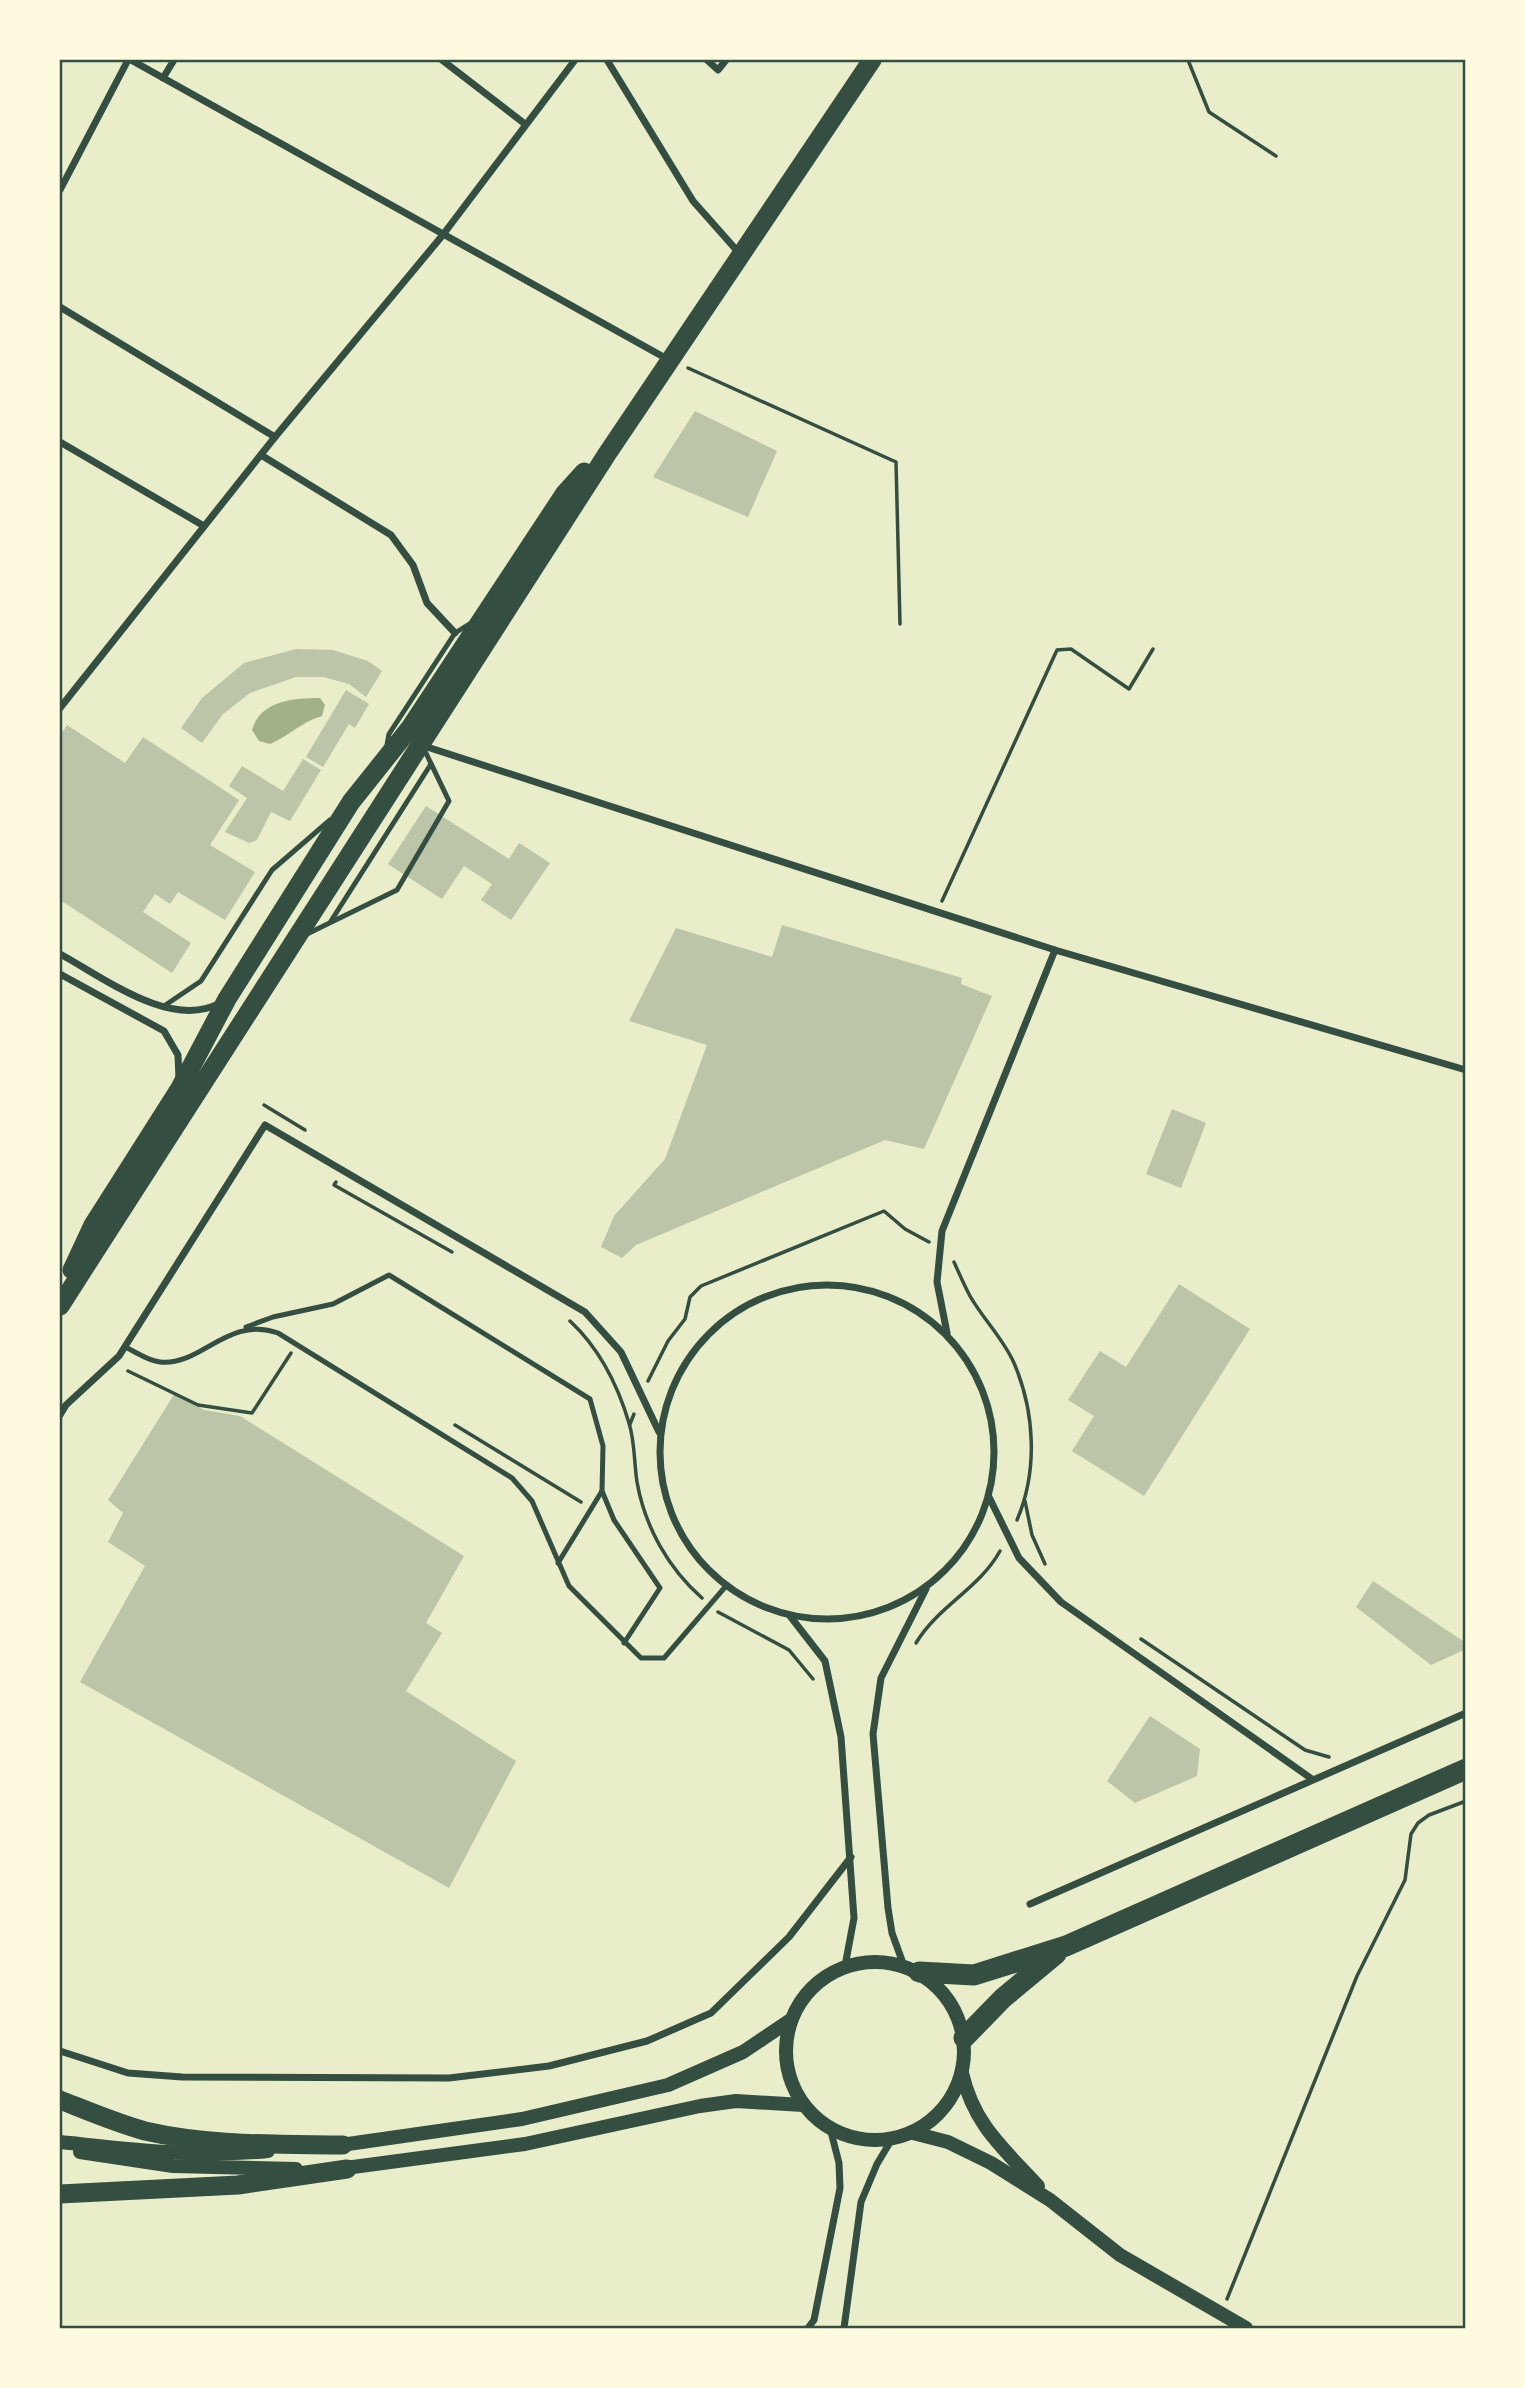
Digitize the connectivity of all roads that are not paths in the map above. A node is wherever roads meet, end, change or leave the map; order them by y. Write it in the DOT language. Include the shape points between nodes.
graph roads {
  1 [pos="129,60"];
  2 [pos="174,60"];
  3 [pos="442,60"];
  4 [pos="575,60"];
  5 [pos="607,60"];
  6 [pos="707,60"];
  7 [pos="726,60"];
  8 [pos="872,60"];
  9 [pos="163,78"];
  10 [pos="525,124"];
  11 [pos="60,190"];
  12 [pos="442,236"];
  13 [pos="740,255"];
  14 [pos="60,307"];
  15 [pos="670,360"];
  16 [pos="275,437"];
  17 [pos="60,442"];
  18 [pos="607,454"];
  19 [pos="261,455"];
  20 [pos="204,526"];
  21 [pos="485,613"];
  22 [pos="455,633"];
  23 [pos="60,708"];
  24 [pos="422,745"];
  25 [pos="383,763"];
  26 [pos="431,764"];
  27 [pos="351,802"];
  28 [pos="330,923"];
  29 [pos="296,940"];
  30 [pos="1055,950"];
  31 [pos="60,954"];
  32 [pos="60,974"];
  33 [pos="227,999"];
  34 [pos="162,1008"];
  35 [pos="1465,1070"];
  36 [pos="180,1088"];
  37 [pos="60,1299"];
  38 [pos="60,1306"];
  39 [pos="234,1333"];
  40 [pos="947,1334"];
  41 [pos="125,1347"];
  42 [pos="60,1416"];
  43 [pos="659,1433"];
  44 [pos="602,1491"];
  45 [pos="989,1497"];
  46 [pos="558,1563"];
  47 [pos="726,1587"];
  48 [pos="927,1588"];
  49 [pos="790,1616"];
  50 [pos="624,1643"];
  51 [pos="1465,1713"];
  52 [pos="1465,1769"];
  53 [pos="1312,1779"];
  54 [pos="851,1857"];
  55 [pos="1030,1905"];
  56 [pos="1066,1946"];
  57 [pos="845,1966"];
  58 [pos="912,1969"];
  59 [pos="789,2021"];
  60 [pos="964,2038"];
  61 [pos="60,2051"];
  62 [pos="962,2073"];
  63 [pos="60,2100"];
  64 [pos="803,2105"];
  65 [pos="830,2128"];
  66 [pos="913,2133"];
  67 [pos="892,2139"];
  68 [pos="60,2144"];
  69 [pos="343,2145"];
  70 [pos="347,2169"];
  71 [pos="60,2194"];
  72 [pos="1050,2200"];
  73 [pos="808,2329"];
  74 [pos="844,2329"];
  75 [pos="1246,2329"];
  1 -- 9 [label="street"];
  1 -- 11 [label="street"];
  2 -- 9 [label="street"];
  3 -- 10 [label="street"];
  4 -- 10 [label="street"];
  5 -- 13 [label="street" via="693,201"];
  6 -- 7 [label="street" via="719,70"];
  8 -- 13 [label="highway"];
  9 -- 12 [label="street"];
  10 -- 12 [label="street"];
  12 -- 15 [label="street"];
  12 -- 16 [label="street"];
  13 -- 15 [label="highway"];
  14 -- 16 [label="street"];
  15 -- 18 [label="highway"];
  16 -- 19 [label="street"];
  17 -- 20 [label="street"];
  18 -- 21 [label="highway" via="565,493"];
  18 -- 24 [label="highway"];
  19 -- 20 [label="street"];
  19 -- 22 [label="street" via="391,535 413,565 428,604"];
  20 -- 23 [label="street"];
  21 -- 22 [label="lane"];
  21 -- 25 [label="highway"];
  22 -- 25 [label="lane" via="389,734"];
  24 -- 26 [label="lane"];
  24 -- 29 [label="highway"];
  24 -- 30 [label="street"];
  25 -- 27 [label="highway"];
  26 -- 28 [label="lane"];
  26 -- 28 [label="lane" via="449,801 397,890"];
  27 -- 33 [label="highway"];
  27 -- 34 [label="lane" via="272,870 201,981"];
  28 -- 29 [label="lane"];
  29 -- 38 [label="highway"];
  30 -- 35 [label="street"];
  30 -- 40 [label="street" via="942,1231 937,1282"];
  31 -- 34 [label="street"];
  32 -- 36 [label="street" via="164,1031 178,1055"];
  33 -- 34 [label="street" via="193,1013"];
  33 -- 36 [label="highway"];
  36 -- 37 [label="highway" via="93,1225"];
  39 -- 41 [label="lane" via="169,1362 152,1361"];
  39 -- 44 [label="lane" via="273,1317 334,1304 389,1275 590,1399 603,1446"];
  39 -- 46 [label="lane" via="270,1331 297,1345 512,1478 532,1501"];
  40 -- 43 [label="street" via="903,1302 852,1286 798,1287 747,1304 704,1337 674,1381"];
  40 -- 45 [label="street" via="974,1369 990,1410 996,1454"];
  41 -- 42 [label="street"];
  41 -- 43 [label="street" via="265,1125 584,1312 621,1352"];
  43 -- 47 [label="street" via="663,1490 681,1533"];
  44 -- 46 [label="lane"];
  44 -- 50 [label="lane" via="614,1520 660,1588"];
  45 -- 48 [label="street" via="966,1548"];
  45 -- 53 [label="street" via="1019,1558 1061,1602"];
  46 -- 50 [label="lane" via="569,1586"];
  47 -- 49 [label="street" via="756,1605"];
  47 -- 50 [label="lane" via="664,1658 641,1658"];
  48 -- 49 [label="street" via="884,1610 837,1620"];
  48 -- 58 [label="street" via="881,1678 873,1734 892,1933"];
  49 -- 54 [label="street" via="825,1661 841,1737"];
  51 -- 53 [label="street"];
  52 -- 56 [label="highway"];
  53 -- 55 [label="street"];
  54 -- 57 [label="street" via="854,1918"];
  54 -- 61 [label="street" via="789,1937 711,2013 647,2041 549,2066 449,2078 182,2077 128,2073"];
  56 -- 58 [label="highway" via="974,1975"];
  56 -- 60 [label="highway" via="1003,1998"];
  57 -- 58 [label="main road" via="873,1961"];
  57 -- 59 [label="main road" via="811,1987"];
  58 -- 60 [label="main road" via="941,1990 956,2012"];
  59 -- 64 [label="main road" via="784,2049 788,2077"];
  59 -- 69 [label="main road" via="743,2052 668,2085 522,2119"];
  60 -- 62 [label="main road"];
  62 -- 66 [label="main road" via="952,2097"];
  62 -- 72 [label="main road" via="968,2102 981,2122"];
  63 -- 69 [label="highway" via="110,2120 178,2137"];
  64 -- 65 [label="main road"];
  64 -- 70 [label="main road" via="736,2101 700,2106 525,2144"];
  65 -- 67 [label="main road" via="861,2139"];
  65 -- 73 [label="street" via="839,2163 839,2207 814,2320"];
  66 -- 67 [label="main road"];
  66 -- 72 [label="main road" via="969,2151"];
  67 -- 74 [label="street" via="861,2202"];
  68 -- 69 [label="main road" via="217,2155"];
  68 -- 70 [label="main road" via="110,2158 173,2166"];
  70 -- 71 [label="highway" via="238,2185"];
  72 -- 75 [label="main road" via="1120,2255"];
}
